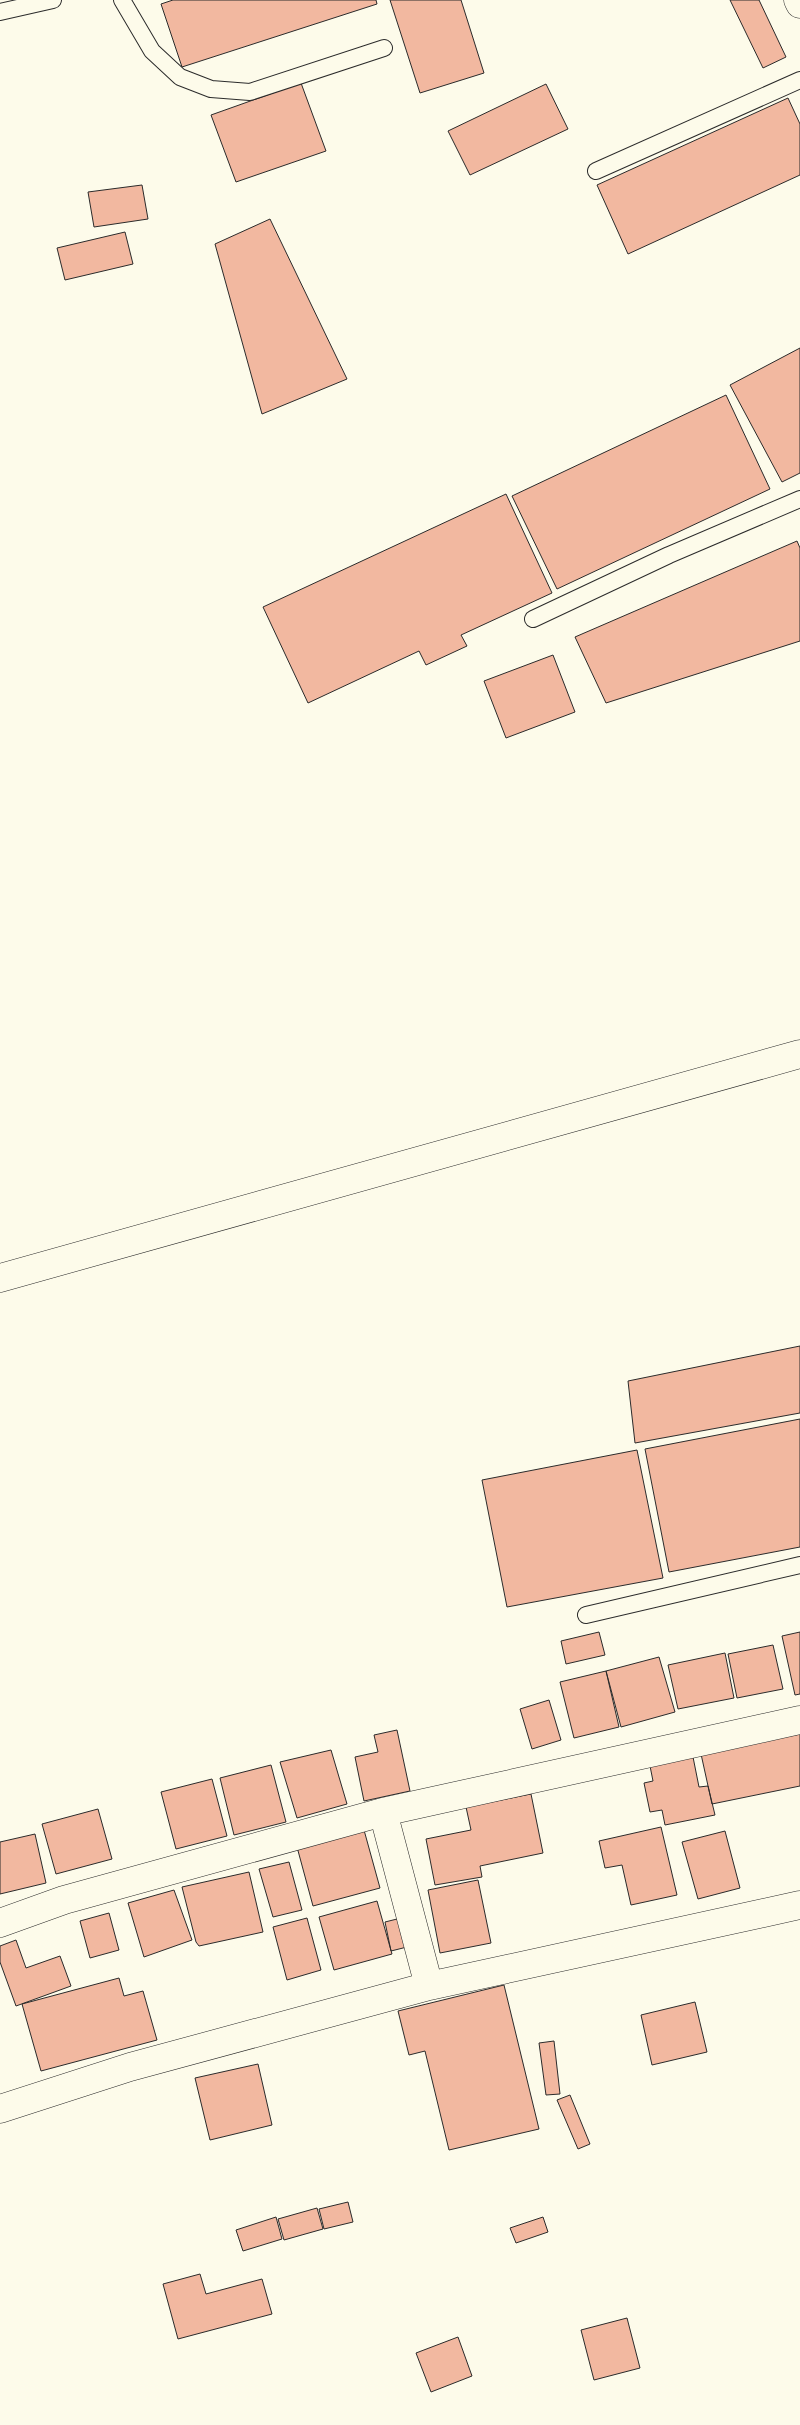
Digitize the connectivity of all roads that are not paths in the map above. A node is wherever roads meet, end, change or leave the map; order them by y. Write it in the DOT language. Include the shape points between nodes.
graph roads {
  1 [pos="53,0"];
  2 [pos="122,0"];
  3 [pos="798,0"];
  4 [pos="800,4"];
  5 [pos="0,12"];
  6 [pos="384,48"];
  7 [pos="800,80"];
  8 [pos="596,171"];
  9 [pos="800,499"];
  10 [pos="533,619"];
  11 [pos="800,1054"];
  12 [pos="0,1278"];
  13 [pos="800,1566"];
  14 [pos="586,1615"];
  15 [pos="800,1720"];
  16 [pos="383,1812"];
  17 [pos="800,1905"];
  18 [pos="0,1923"];
  19 [pos="430,1986"];
  20 [pos="0,2109"];
  1 -- 5 [label="lane"];
  2 -- 6 [label="lane" via="152,51 180,77 211,89 250,92"];
  3 -- 4 [label="street"];
  7 -- 8 [label="lane"];
  9 -- 10 [label="lane" via="669,555"];
  11 -- 12 [label="street"];
  13 -- 14 [label="lane"];
  15 -- 16 [label="street"];
  16 -- 18 [label="street" via="64,1900"];
  16 -- 19 [label="street"];
  17 -- 19 [label="street"];
  19 -- 20 [label="street" via="130,2067"];
}
